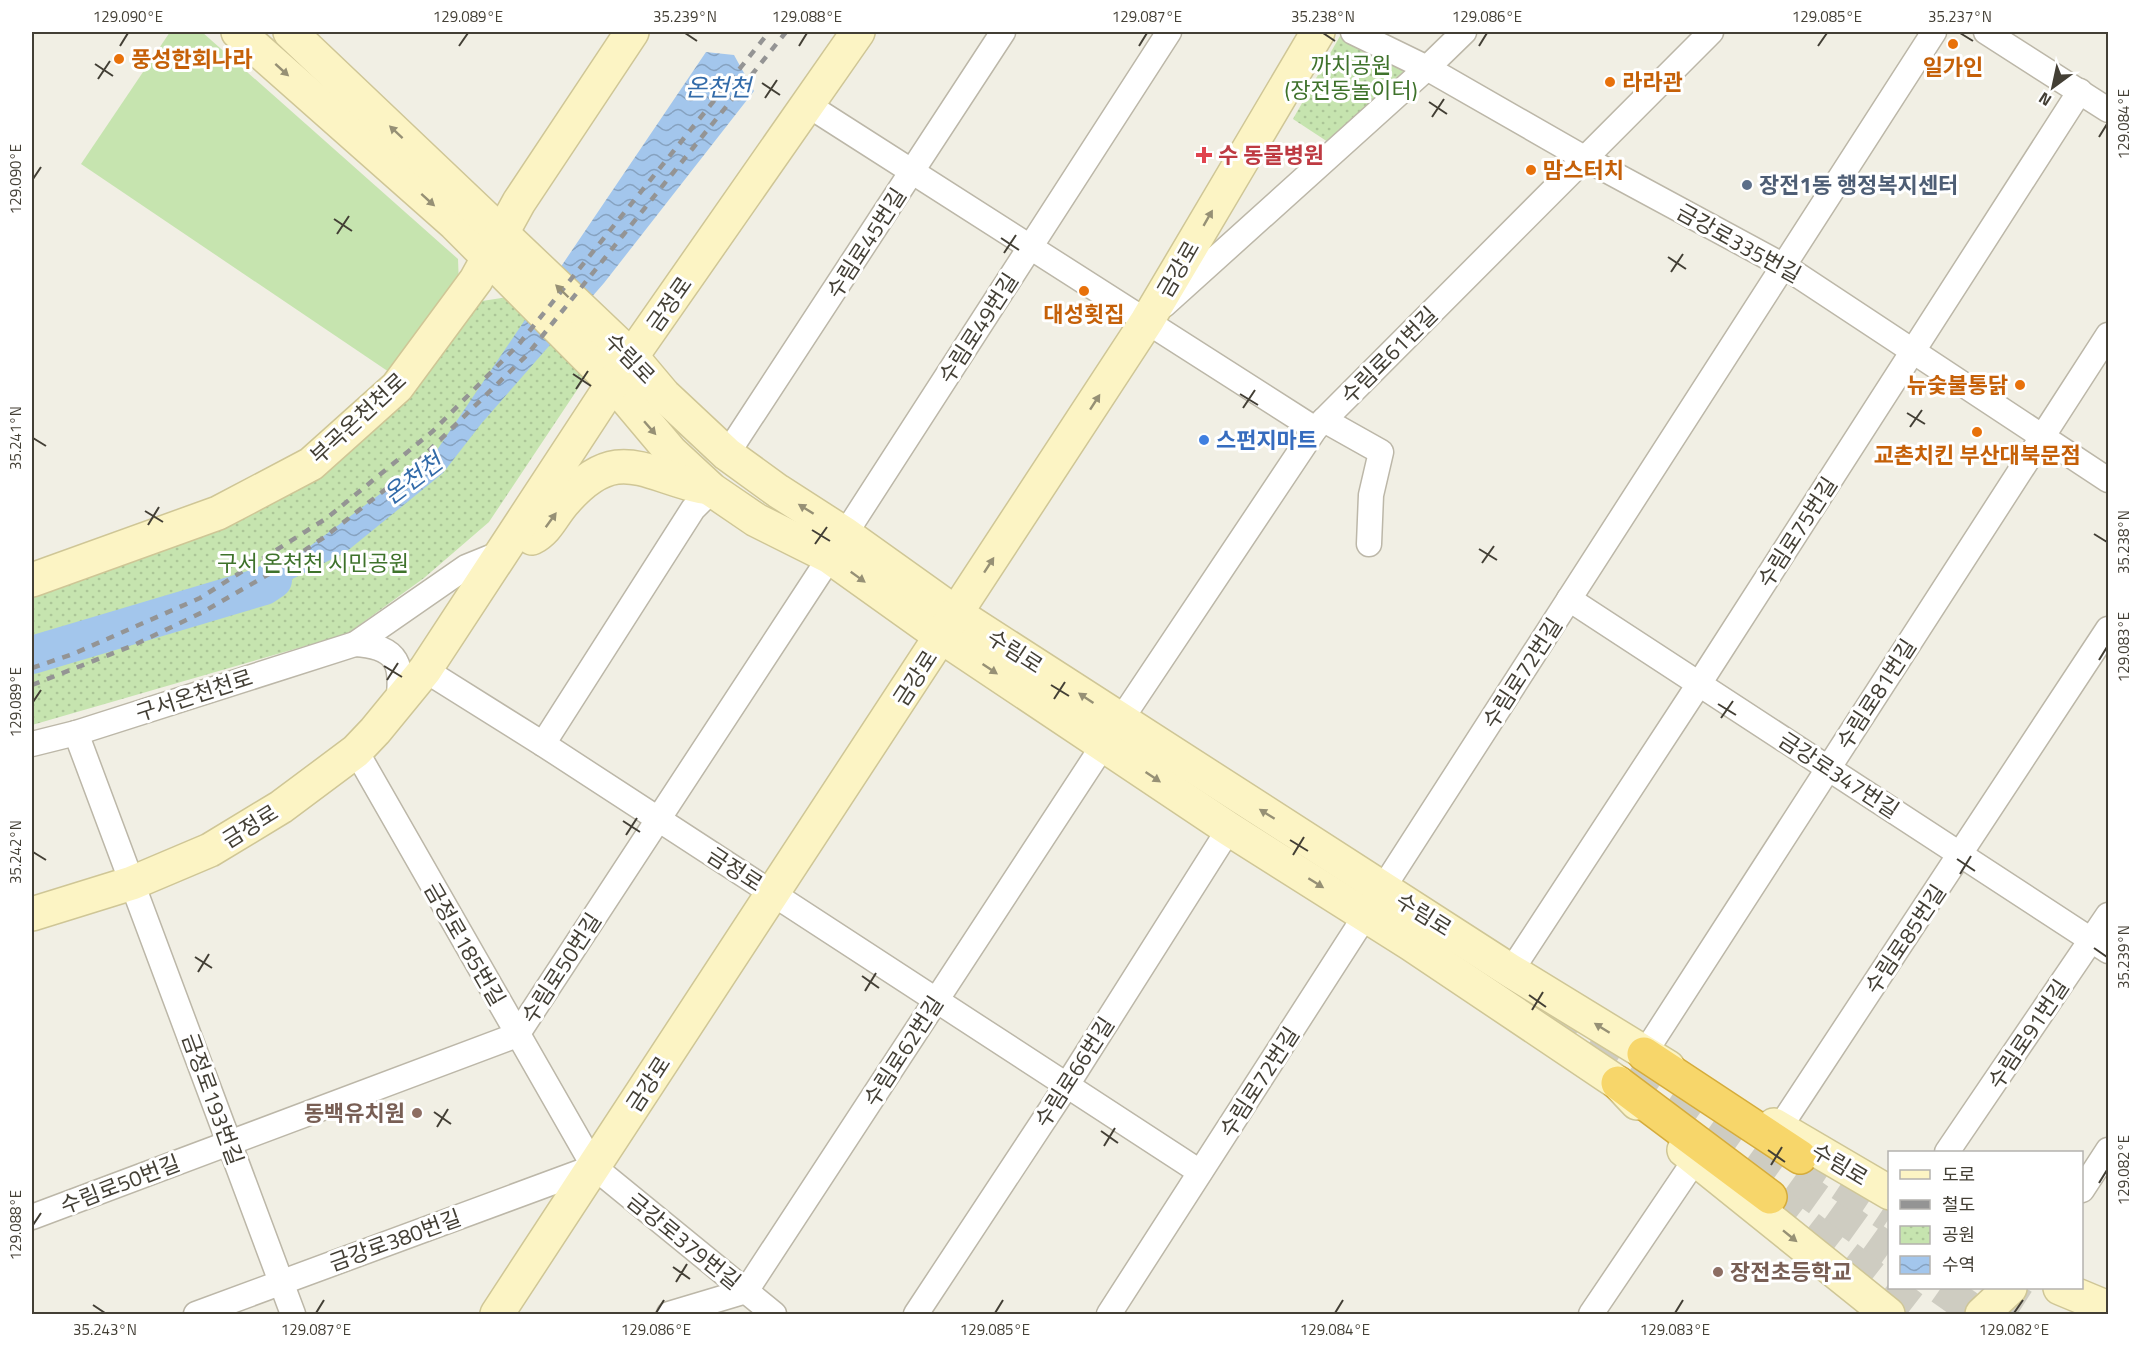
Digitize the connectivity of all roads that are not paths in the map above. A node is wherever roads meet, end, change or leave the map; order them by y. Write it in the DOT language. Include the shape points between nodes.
graph roads {
  1 [pos="238,32"];
  2 [pos="290,32"];
  3 [pos="632,32"];
  4 [pos="858,32"];
  5 [pos="1003,32"];
  6 [pos="1169,32"];
  7 [pos="1318,32"];
  8 [pos="1353,32"];
  9 [pos="1464,32"];
  10 [pos="1711,32"];
  11 [pos="1934,32"];
  12 [pos="1986,32"];
  13 [pos="1427,68"];
  14 [pos="2080,91"];
  15 [pos="808,105"];
  16 [pos="2109,110"];
  17 [pos="1584,158"];
  18 [pos="913,172"];
  19 [pos="1031,245"];
  20 [pos="501,250"];
  21 [pos="1784,266"];
  22 [pos="1147,321"];
  23 [pos="2109,335"];
  24 [pos="1913,352"];
  25 [pos="623,370"];
  26 [pos="1320,424"];
  27 [pos="2043,437"];
  28 [pos="727,454"];
  29 [pos="2109,480"];
  30 [pos="712,489"];
  31 [pos="1369,544"];
  32 [pos="838,545"];
  33 [pos="503,552"];
  34 [pos="32,580"];
  35 [pos="1569,599"];
  36 [pos="949,626"];
  37 [pos="2109,629"];
  38 [pos="355,644"];
  39 [pos="425,670"];
  40 [pos="1699,684"];
  41 [pos="398,705"];
  42 [pos="76,733"];
  43 [pos="1112,733"];
  44 [pos="32,744"];
  45 [pos="543,744"];
  46 [pos="356,751"];
  47 [pos="1828,768"];
  48 [pos="658,819"];
  49 [pos="1229,829"];
  50 [pos="1961,855"];
  51 [pos="132,883"];
  52 [pos="773,893"];
  53 [pos="1375,902"];
  54 [pos="32,914"];
  55 [pos="2109,915"];
  56 [pos="2100,946"];
  57 [pos="1511,971"];
  58 [pos="936,1000"];
  59 [pos="517,1035"];
  60 [pos="1644,1054"];
  61 [pos="1618,1083"];
  62 [pos="1066,1085"];
  63 [pos="1780,1127"];
  64 [pos="229,1143"];
  65 [pos="2109,1150"];
  66 [pos="1948,1151"];
  67 [pos="1705,1157"];
  68 [pos="1800,1157"];
  69 [pos="594,1167"];
  70 [pos="1200,1172"];
  71 [pos="2083,1189"];
  72 [pos="1888,1192"];
  73 [pos="1770,1197"];
  74 [pos="32,1217"];
  75 [pos="281,1282"];
  76 [pos="2008,1289"];
  77 [pos="2065,1289"];
  78 [pos="746,1291"];
  79 [pos="2109,1308"];
  80 [pos="196,1314"];
  81 [pos="293,1314"];
  82 [pos="497,1314"];
  83 [pos="669,1314"];
  84 [pos="774,1314"];
  85 [pos="916,1314"];
  86 [pos="1109,1314"];
  87 [pos="1591,1314"];
  88 [pos="1888,1314"];
  89 [pos="1982,1314"];
  1 -- 20 [label="main road, 수림로, one-way"];
  20 -- 2 [label="main road, 수림로, one-way"];
  3 -- 20 [label="main road, 부곡온천천로"];
  4 -- 15 [label="main road, 금정로"];
  5 -- 18 [label="street, 수림로45번길"];
  6 -- 19 [label="street, 수림로49번길"];
  22 -- 7 [label="main road, 금강로, one-way"];
  8 -- 13 [label="street, 금강로335번길"];
  9 -- 13 [label="street"];
  10 -- 17 [label="street, 수림로61번길"];
  11 -- 21 [label="street, 수림로72번길"];
  12 -- 14 [label="street"];
  13 -- 17 [label="street, 금강로335번길"];
  13 -- 22 [label="street"];
  14 -- 16 [label="street"];
  14 -- 24 [label="street, 수림로75번길"];
  15 -- 18 [label="street"];
  15 -- 25 [label="main road, 금정로"];
  17 -- 21 [label="street, 금강로335번길"];
  17 -- 26 [label="street, 수림로61번길"];
  18 -- 19 [label="street"];
  18 -- 28 [label="street, 수림로45번길"];
  19 -- 22 [label="street"];
  19 -- 32 [label="street, 수림로49번길"];
  20 -- 25 [label="main road, 수림로"];
  20 -- 34 [label="main road, 부곡온천천로" via="397,387 311,464 218,513"];
  21 -- 24 [label="street, 금강로335번길"];
  21 -- 35 [label="street, 수림로72번길"];
  22 -- 26 [label="street"];
  36 -- 22 [label="main road, 금강로, one-way"];
  23 -- 27 [label="street, 수림로81번길"];
  24 -- 27 [label="street, 금강로335번길"];
  24 -- 40 [label="street, 수림로75번길"];
  25 -- 28 [label="main road, 수림로" via="664,395"];
  25 -- 30 [label="main road, 수림로, one-way" via="671,452"];
  25 -- 33 [label="main road, 금정로"];
  26 -- 31 [label="street" via="1381,452 1371,495"];
  26 -- 43 [label="street, 수림로61번길"];
  27 -- 29 [label="street, 금강로335번길"];
  27 -- 47 [label="street, 수림로81번길"];
  32 -- 28 [label="main road, 수림로, one-way" via="778,491"];
  30 -- 32 [label="main road, 수림로" via="756,520"];
  33 -- 30 [label="main road, one-way" via="542,533 565,500 596,472 622,465 654,470"];
  30 -- 45 [label="street" via="693,509"];
  32 -- 36 [label="main road, 수림로"];
  32 -- 48 [label="street, 수림로50번길"];
  33 -- 38 [label="street, 구서온천천로" via="466,567"];
  33 -- 39 [label="main road, 금정로"];
  35 -- 40 [label="street, 금강로347번길"];
  35 -- 53 [label="street, 수림로72번길"];
  36 -- 43 [label="main road, 수림로"];
  36 -- 52 [label="main road, 금강로"];
  37 -- 50 [label="street, 수림로85번길"];
  38 -- 41 [label="street, 구서온천천로" via="376,645 395,657 401,677"];
  38 -- 42 [label="street, 구서온천천로"];
  39 -- 41 [label="main road, 금정로"];
  39 -- 45 [label="street, 금정로"];
  40 -- 47 [label="street, 금강로347번길"];
  40 -- 57 [label="street, 수림로75번길"];
  41 -- 46 [label="main road, 금정로"];
  42 -- 44 [label="street, 구서온천천로"];
  42 -- 51 [label="street, 금정로193번길"];
  43 -- 49 [label="main road, 수림로, one-way"];
  53 -- 43 [label="main road, 수림로, one-way"];
  43 -- 58 [label="street, 수림로62번길"];
  45 -- 48 [label="street, 금정로"];
  46 -- 51 [label="main road, 금정로" via="281,807 210,850"];
  46 -- 59 [label="street, 금정로185번길"];
  47 -- 50 [label="street, 금강로347번길"];
  47 -- 60 [label="street, 수림로81번길"];
  48 -- 52 [label="street, 금정로"];
  48 -- 59 [label="street, 수림로50번길"];
  49 -- 53 [label="main road, 수림로, one-way"];
  49 -- 62 [label="street, 수림로66번길"];
  50 -- 56 [label="street, 금강로347번길"];
  50 -- 63 [label="street, 수림로85번길"];
  51 -- 54 [label="main road, 금정로"];
  51 -- 64 [label="street, 금정로193번길"];
  52 -- 58 [label="street, 금정로"];
  52 -- 69 [label="main road, 금강로"];
  53 -- 57 [label="main road, 수림로"];
  53 -- 61 [label="main road, 수림로"];
  53 -- 70 [label="street, 수림로72번길"];
  55 -- 56 [label="street, 수림로91번길"];
  56 -- 66 [label="street, 수림로91번길"];
  60 -- 57 [label="main road, 수림로, one-way"];
  58 -- 62 [label="street, 금정로"];
  58 -- 78 [label="street, 수림로62번길"];
  59 -- 64 [label="street, 수림로50번길"];
  59 -- 69 [label="street, 금정로185번길"];
  60 -- 63 [label="main road, 수림로"];
  60 -- 68 [label="highway"];
  61 -- 67 [label="highway"];
  62 -- 70 [label="street, 금정로"];
  62 -- 85 [label="street, 수림로66번길"];
  63 -- 72 [label="main road, 수림로"];
  64 -- 74 [label="street, 수림로50번길"];
  64 -- 75 [label="street, 금정로193번길"];
  65 -- 71 [label="street"];
  67 -- 73 [label="highway"];
  67 -- 87 [label="street"];
  67 -- 88 [label="main road, one-way"];
  69 -- 75 [label="street, 금강로380번길"];
  69 -- 78 [label="street, 금강로379번길"];
  69 -- 82 [label="main road, 금강로"];
  70 -- 86 [label="street, 수림로72번길"];
  75 -- 80 [label="street, 금강로380번길"];
  75 -- 81 [label="street, 금정로193번길"];
  76 -- 89 [label="main road"];
  77 -- 79 [label="main road"];
  78 -- 83 [label="street"];
  78 -- 84 [label="street, 금강로379번길"];
}
